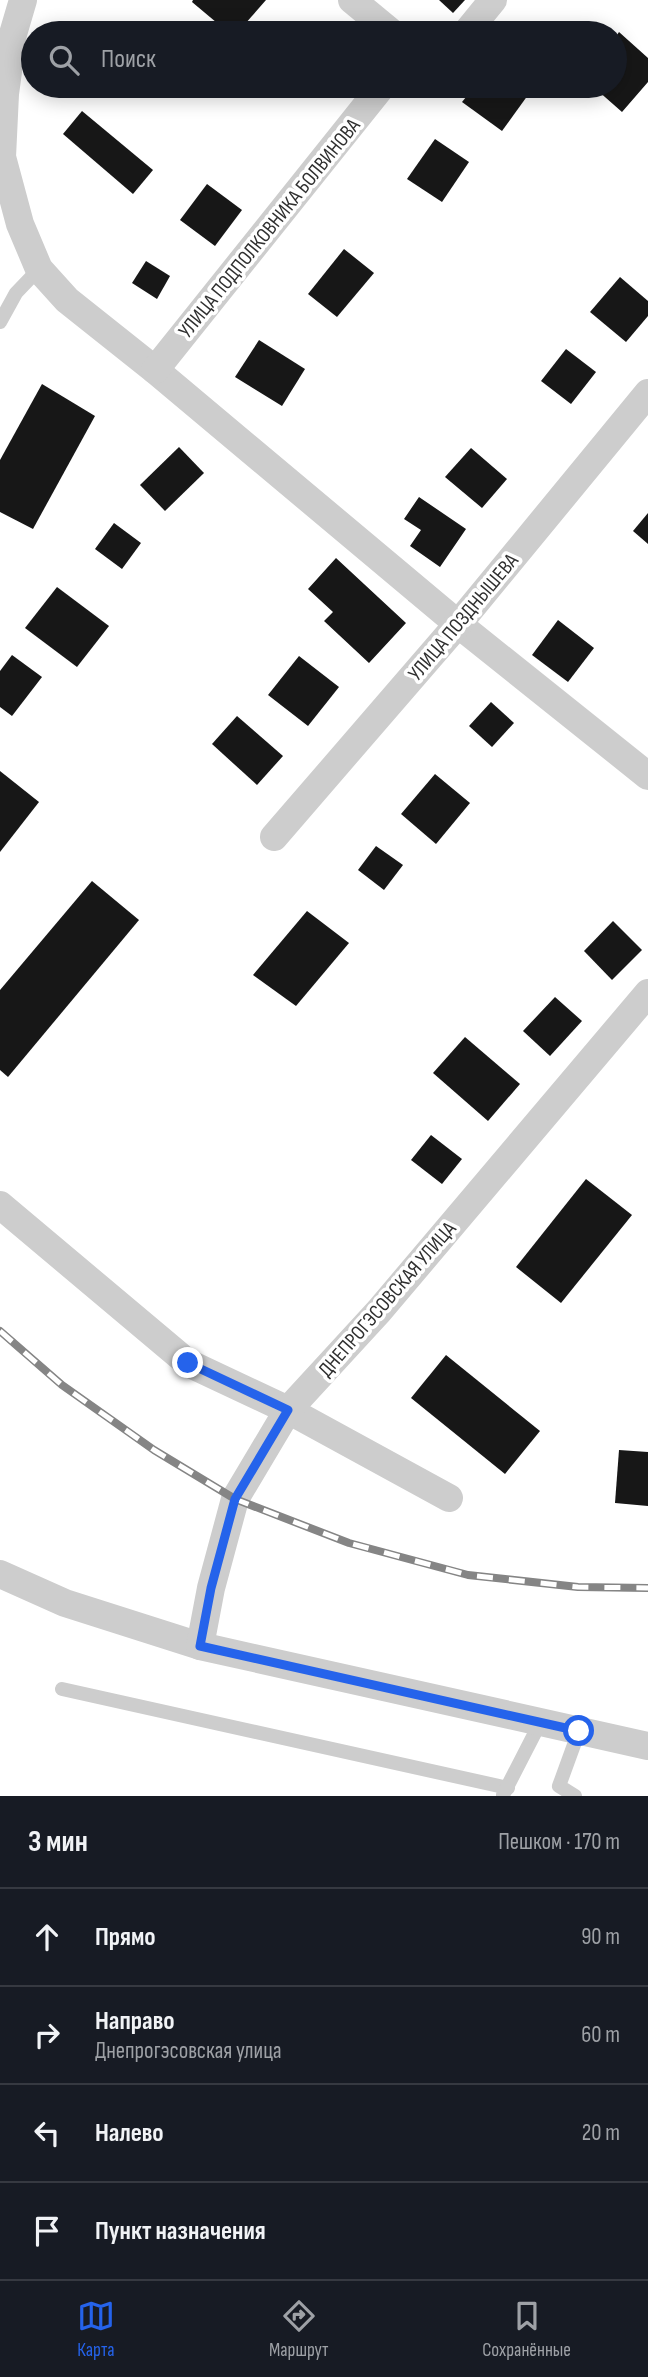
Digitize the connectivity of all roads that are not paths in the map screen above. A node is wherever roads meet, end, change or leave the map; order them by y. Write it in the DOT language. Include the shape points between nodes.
graph roads {
  1 [pos="23,0"];
  2 [pos="352,0"];
  3 [pos="493,0"];
  4 [pos="377,21"];
  5 [pos="476,21"];
  6 [pos="372,98"];
  7 [pos="39,269"];
  8 [pos="0,322"];
  9 [pos="155,370"];
  10 [pos="648,393"];
  11 [pos="458,624"];
  12 [pos="648,776"];
  13 [pos="274,837"];
  14 [pos="648,993"];
  15 [pos="0,1205"];
  16 [pos="288,1410"];
  17 [pos="449,1498"];
  18 [pos="0,1574"];
  19 [pos="200,1646"];
  20 [pos="62,1689"];
  21 [pos="540,1723"];
  22 [pos="579,1731"];
  23 [pos="648,1746"];
  24 [pos="556,1791"];
  25 [pos="505,1792"];
  26 [pos="575,1796"];
  1 -- 7 [label="street" via="13,34 2,157 20,224"];
  2 -- 4 [label="street"];
  3 -- 5 [label="street"];
  6 -- 9 [label="street, УЛИЦА ПОДПОЛКОВНИКА БОЛВИНОВА"];
  7 -- 8 [label="lane" via="16,293"];
  7 -- 9 [label="street" via="66,300"];
  9 -- 11 [label="street"];
  10 -- 11 [label="street, УЛИЦА ПОЗДНЫШЕВА"];
  11 -- 12 [label="street"];
  11 -- 13 [label="street, УЛИЦА ПОЗДНЫШЕВА"];
  14 -- 16 [label="street, ДНЕПРОГЭСОВСКАЯ УЛИЦА" via="379,1311"];
  15 -- 16 [label="street" via="188,1363"];
  16 -- 17 [label="street"];
  16 -- 19 [label="street, ДНЕПРОГЭСОВСКАЯ УЛИЦА" via="235,1499"];
  18 -- 19 [label="street" via="65,1604"];
  19 -- 21 [label="street"];
  20 -- 25 [label="lane"];
  21 -- 22 [label="street"];
  21 -- 25 [label="lane"];
  22 -- 23 [label="street"];
  22 -- 24 [label="lane"];
  24 -- 26 [label="lane"];
}
